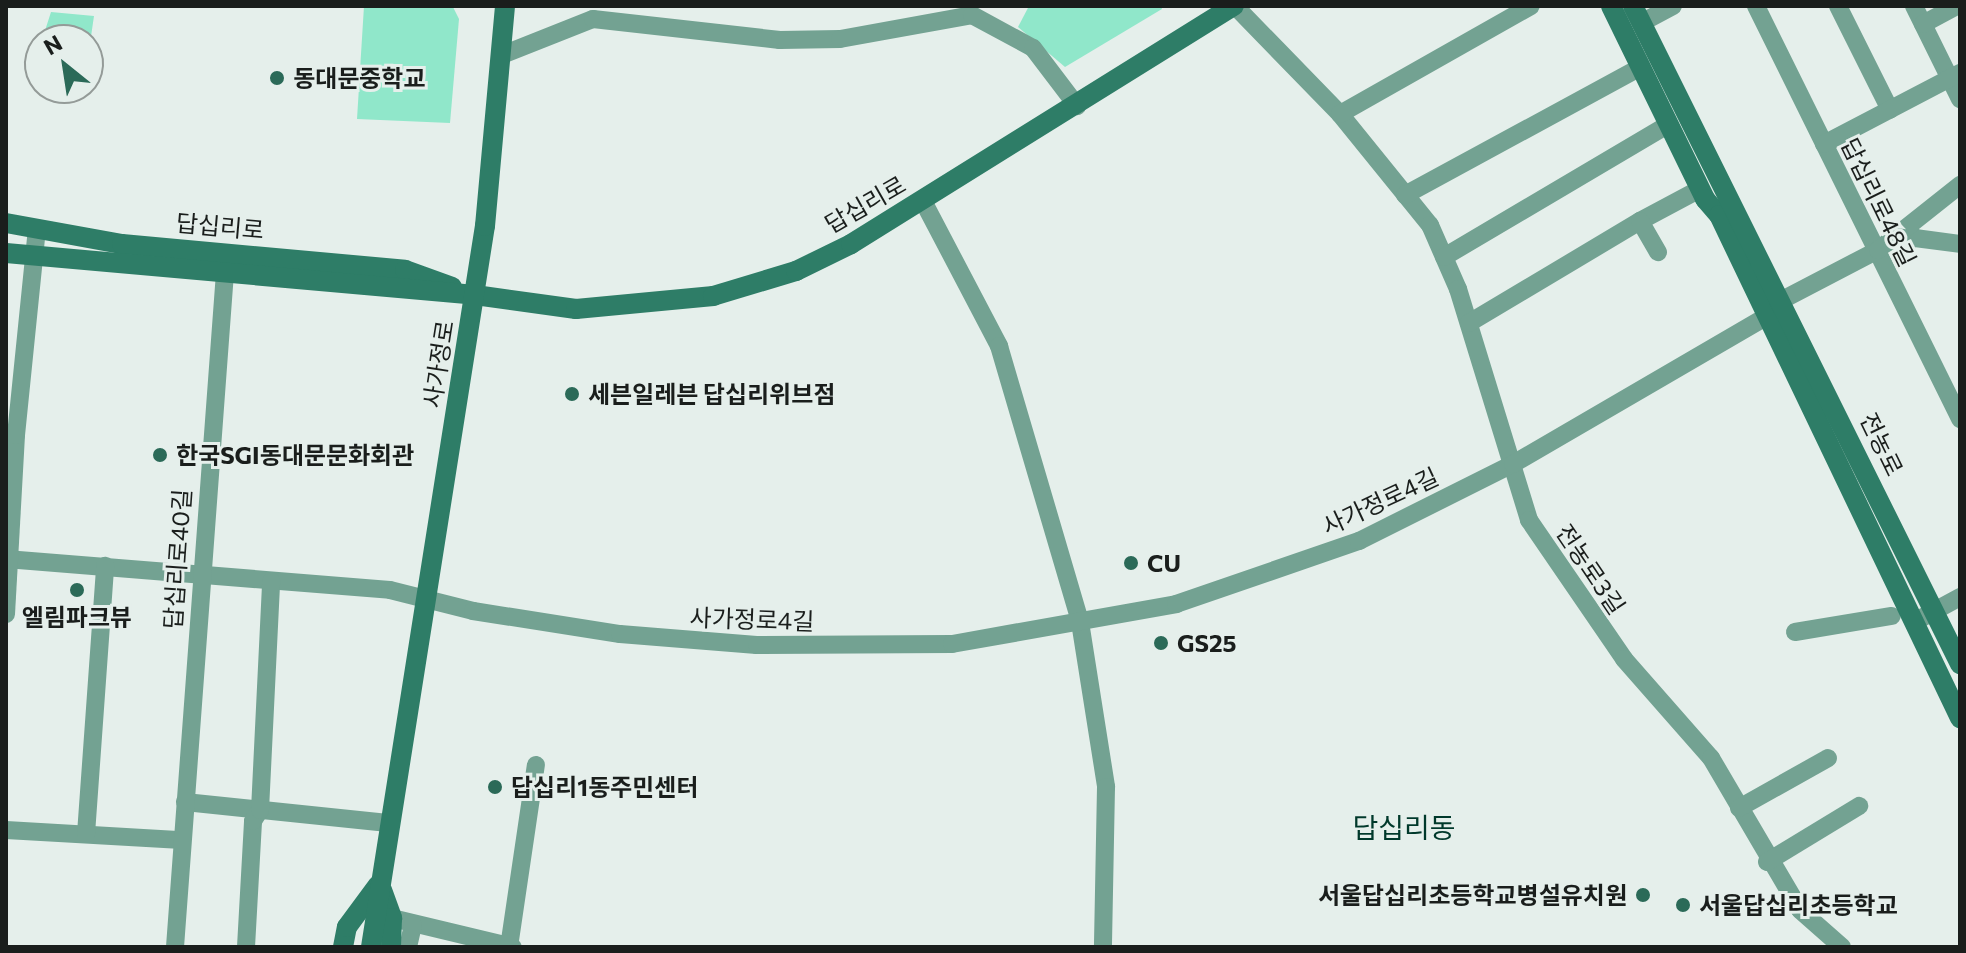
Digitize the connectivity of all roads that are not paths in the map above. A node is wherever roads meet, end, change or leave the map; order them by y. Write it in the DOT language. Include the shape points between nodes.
graph roads {
  1 [pos="505,6"];
  2 [pos="1235,6"];
  3 [pos="1531,6"];
  4 [pos="1611,6"];
  5 [pos="1673,6"];
  6 [pos="1756,6"];
  7 [pos="1838,6"];
  8 [pos="1914,6"];
  9 [pos="1957,6"];
  10 [pos="952,12"];
  11 [pos="1637,14"];
  12 [pos="1923,24"];
  13 [pos="502,55"];
  14 [pos="1641,67"];
  15 [pos="1955,76"];
  16 [pos="1960,99"];
  17 [pos="1077,106"];
  18 [pos="1890,110"];
  19 [pos="1340,114"];
  20 [pos="1669,124"];
  21 [pos="1824,144"];
  22 [pos="1960,185"];
  23 [pos="1700,189"];
  24 [pos="1405,195"];
  25 [pos="923,201"];
  26 [pos="1640,221"];
  27 [pos="6,223"];
  28 [pos="37,229"];
  29 [pos="1906,229"];
  30 [pos="1960,244"];
  31 [pos="1878,250"];
  32 [pos="1658,252"];
  33 [pos="6,253"];
  34 [pos="34,256"];
  35 [pos="1444,257"];
  36 [pos="225,272"];
  37 [pos="475,295"];
  38 [pos="1782,300"];
  39 [pos="1767,316"];
  40 [pos="1469,323"];
  41 [pos="1960,419"];
  42 [pos="1513,464"];
  43 [pos="8,559"];
  44 [pos="105,566"];
  45 [pos="200,573"];
  46 [pos="271,581"];
  47 [pos="1960,597"];
  48 [pos="425,599"];
  49 [pos="6,614"];
  50 [pos="1892,616"];
  51 [pos="1925,616"];
  52 [pos="1080,622"];
  53 [pos="1795,632"];
  54 [pos="1960,664"];
  55 [pos="1960,718"];
  56 [pos="1828,758"];
  57 [pos="536,765"];
  58 [pos="185,802"];
  59 [pos="1859,806"];
  60 [pos="1739,808"];
  61 [pos="260,810"];
  62 [pos="388,823"];
  63 [pos="6,830"];
  64 [pos="86,834"];
  65 [pos="182,840"];
  66 [pos="1767,862"];
  67 [pos="380,882"];
  68 [pos="392,918"];
  69 [pos="413,926"];
  70 [pos="175,947"];
  71 [pos="246,947"];
  72 [pos="343,947"];
  73 [pos="371,947"];
  74 [pos="391,947"];
  75 [pos="408,947"];
  76 [pos="510,947"];
  77 [pos="1103,947"];
  78 [pos="1842,947"];
  1 -- 13 [label="main road, 사가정로"];
  2 -- 17 [label="main road, 답십리로"];
  2 -- 19 [label="street, 전농로3길"];
  3 -- 19 [label="street"];
  4 -- 14 [label="main road, 전농로"];
  5 -- 11 [label="street"];
  6 -- 21 [label="street, 답십리로48길"];
  7 -- 18 [label="street"];
  8 -- 12 [label="street"];
  9 -- 12 [label="street"];
  10 -- 13 [label="street" via="840,39 780,40 593,19"];
  10 -- 17 [label="street" via="972,15 1033,48"];
  11 -- 38 [label="main road, 전농로"];
  12 -- 15 [label="street"];
  13 -- 37 [label="main road, 사가정로"];
  14 -- 20 [label="main road, 전농로"];
  14 -- 24 [label="street"];
  15 -- 16 [label="street"];
  15 -- 18 [label="street"];
  17 -- 25 [label="main road, 답십리로"];
  18 -- 21 [label="street"];
  19 -- 24 [label="street, 전농로3길"];
  20 -- 23 [label="main road, 전농로"];
  20 -- 35 [label="street"];
  21 -- 31 [label="street, 답십리로48길"];
  22 -- 29 [label="street"];
  23 -- 26 [label="street"];
  23 -- 39 [label="main road, 전농로" via="1719,215"];
  24 -- 35 [label="street, 전농로3길" via="1430,225"];
  25 -- 37 [label="main road, 답십리로" via="796,271 713,296 608,309"];
  25 -- 52 [label="street" via="999,346"];
  26 -- 32 [label="street"];
  26 -- 40 [label="street"];
  27 -- 28 [label="main road, 답십리로"];
  28 -- 34 [label="street"];
  28 -- 37 [label="main road, 답십리로" via="153,247 405,270"];
  29 -- 30 [label="street" via="1915,238"];
  29 -- 31 [label="street"];
  31 -- 38 [label="street"];
  31 -- 41 [label="street, 답십리로48길"];
  33 -- 34 [label="main road, 답십리로"];
  34 -- 36 [label="main road, 답십리로"];
  34 -- 43 [label="street"];
  35 -- 40 [label="street, 전농로3길"];
  36 -- 37 [label="main road, 답십리로"];
  36 -- 45 [label="street, 답십리로40길"];
  37 -- 48 [label="main road, 사가정로"];
  38 -- 39 [label="street"];
  38 -- 51 [label="main road, 전농로"];
  39 -- 42 [label="street, 사가정로4길"];
  39 -- 51 [label="main road, 전농로" via="1782,356"];
  40 -- 42 [label="street, 전농로3길"];
  42 -- 52 [label="street, 사가정로4길" via="1359,541 1176,604"];
  42 -- 60 [label="street, 전농로3길" via="1521,503 1550,552 1624,659 1711,758"];
  43 -- 44 [label="street, 사가정로4길"];
  43 -- 49 [label="street"];
  44 -- 45 [label="street, 사가정로4길"];
  44 -- 64 [label="street"];
  45 -- 46 [label="street, 사가정로4길"];
  45 -- 58 [label="street, 답십리로40길"];
  46 -- 48 [label="street, 사가정로4길" via="390,590"];
  46 -- 61 [label="street"];
  47 -- 51 [label="street"];
  48 -- 52 [label="street, 사가정로4길" via="620,634 757,645 952,644"];
  48 -- 62 [label="main road, 사가정로"];
  50 -- 53 [label="street"];
  51 -- 54 [label="main road, 전농로"];
  51 -- 55 [label="main road, 전농로"];
  52 -- 77 [label="street" via="1106,787"];
  56 -- 60 [label="street"];
  57 -- 76 [label="street"];
  58 -- 61 [label="street"];
  58 -- 65 [label="street, 답십리로40길"];
  59 -- 66 [label="street"];
  60 -- 66 [label="street, 전농로3길"];
  61 -- 62 [label="street"];
  61 -- 71 [label="street" via="253,821"];
  62 -- 67 [label="main road, 사가정로"];
  63 -- 64 [label="street"];
  64 -- 65 [label="street"];
  65 -- 70 [label="street, 답십리로40길"];
  66 -- 78 [label="street, 전농로3길" via="1800,910"];
  67 -- 68 [label="main road"];
  67 -- 72 [label="main road" via="347,927"];
  67 -- 73 [label="main road, 사가정로"];
  68 -- 69 [label="street"];
  68 -- 74 [label="main road"];
  69 -- 75 [label="street"];
  69 -- 76 [label="street"];
}
